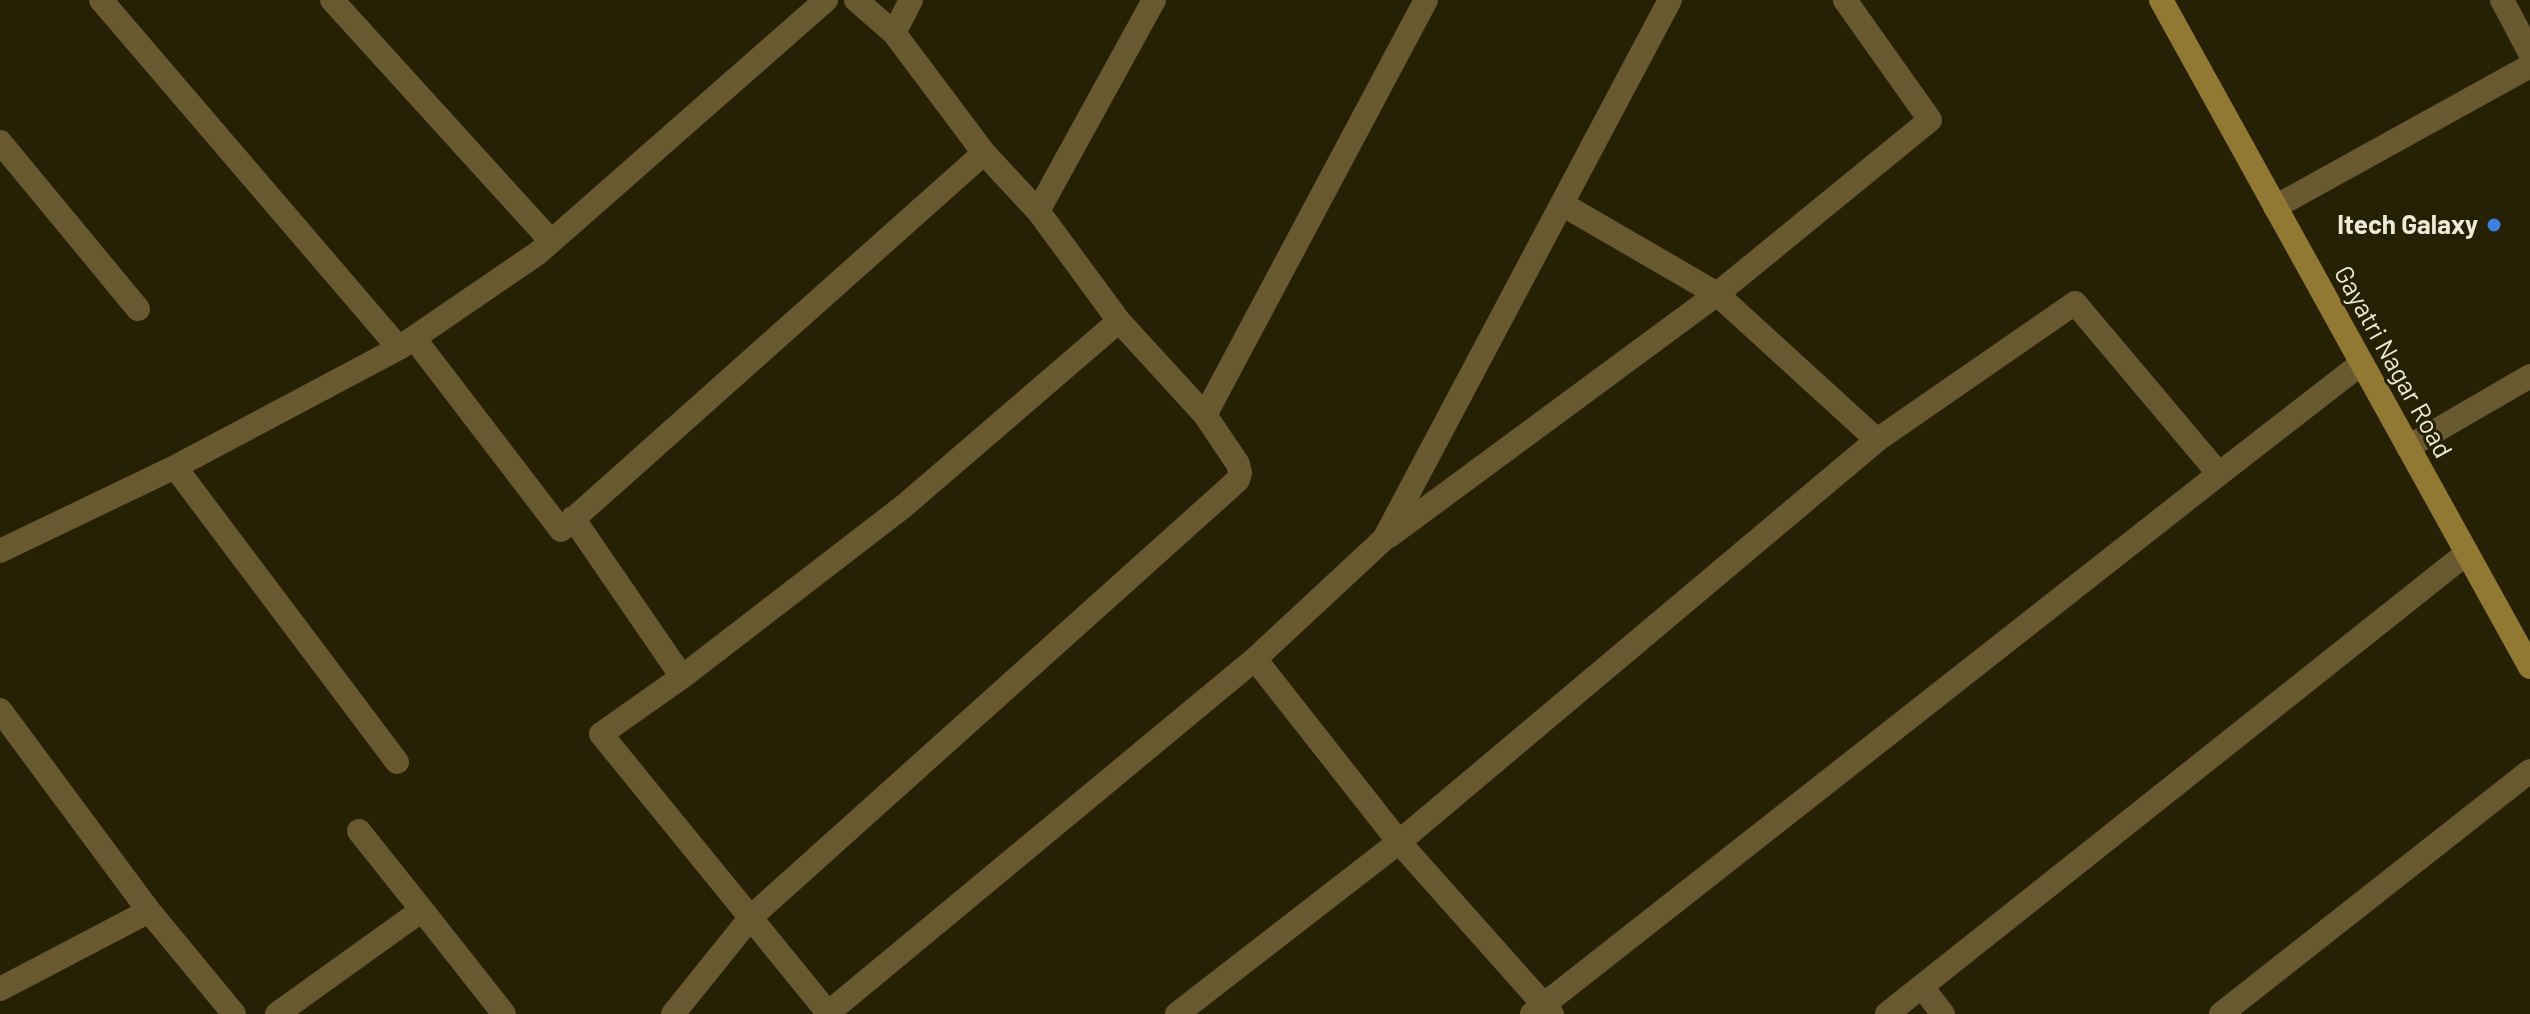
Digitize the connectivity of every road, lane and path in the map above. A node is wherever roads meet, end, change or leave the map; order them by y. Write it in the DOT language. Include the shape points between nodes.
graph roads {
  1 [pos="101,0"];
  2 [pos="332,0"];
  3 [pos="826,0"];
  4 [pos="856,0"];
  5 [pos="911,0"];
  6 [pos="1154,0"];
  7 [pos="1426,0"];
  8 [pos="1670,0"];
  9 [pos="1845,0"];
  10 [pos="2161,0"];
  11 [pos="2502,0"];
  12 [pos="894,33"];
  13 [pos="2530,53"];
  14 [pos="2530,66"];
  15 [pos="0,142"];
  16 [pos="984,153"];
  17 [pos="1562,204"];
  18 [pos="2275,207"];
  19 [pos="1038,211"];
  20 [pos="551,241"];
  21 [pos="1717,294"];
  22 [pos="138,309"];
  23 [pos="1119,321"];
  24 [pos="407,343"];
  25 [pos="2362,363"];
  26 [pos="2530,376"];
  27 [pos="1205,415"];
  28 [pos="1877,440"];
  29 [pos="2408,447"];
  30 [pos="175,467"];
  31 [pos="2219,474"];
  32 [pos="573,518"];
  33 [pos="1384,539"];
  34 [pos="0,551"];
  35 [pos="2467,553"];
  36 [pos="1255,659"];
  37 [pos="2530,667"];
  38 [pos="682,677"];
  39 [pos="0,710"];
  40 [pos="397,762"];
  41 [pos="2530,771"];
  42 [pos="359,831"];
  43 [pos="1399,842"];
  44 [pos="422,910"];
  45 [pos="149,911"];
  46 [pos="751,917"];
  47 [pos="1922,987"];
  48 [pos="0,989"];
  49 [pos="1543,1011"];
  50 [pos="234,1014"];
  51 [pos="277,1014"];
  52 [pos="504,1014"];
  53 [pos="673,1014"];
  54 [pos="828,1014"];
  55 [pos="1177,1014"];
  56 [pos="1887,1014"];
  57 [pos="1943,1014"];
  58 [pos="2221,1014"];
  1 -- 24 [label="street"];
  2 -- 20 [label="street"];
  3 -- 20 [label="street"];
  4 -- 12 [label="street"];
  5 -- 12 [label="street"];
  6 -- 19 [label="street"];
  7 -- 27 [label="street"];
  8 -- 17 [label="street"];
  9 -- 21 [label="street" via="1930,120"];
  10 -- 18 [label="street, Gayatri Nagar Road"];
  11 -- 13 [label="street"];
  12 -- 16 [label="street"];
  14 -- 18 [label="street"];
  15 -- 22 [label="street"];
  16 -- 19 [label="street"];
  16 -- 32 [label="street"];
  17 -- 21 [label="street"];
  17 -- 33 [label="street"];
  18 -- 25 [label="street, Gayatri Nagar Road"];
  19 -- 23 [label="street"];
  20 -- 24 [label="street"];
  21 -- 28 [label="street"];
  21 -- 33 [label="street"];
  23 -- 27 [label="street"];
  23 -- 38 [label="street" via="904,506"];
  24 -- 30 [label="street"];
  24 -- 32 [label="street" via="561,530"];
  25 -- 29 [label="street, Gayatri Nagar Road"];
  25 -- 31 [label="street"];
  26 -- 29 [label="street"];
  27 -- 46 [label="street" via="1238,464 1238,480"];
  28 -- 31 [label="street" via="2075,303"];
  28 -- 43 [label="street"];
  29 -- 35 [label="street, Gayatri Nagar Road"];
  30 -- 34 [label="street"];
  30 -- 40 [label="street"];
  31 -- 49 [label="street"];
  32 -- 38 [label="street"];
  33 -- 36 [label="street"];
  35 -- 37 [label="street, Gayatri Nagar Road"];
  35 -- 47 [label="street"];
  36 -- 43 [label="street"];
  36 -- 54 [label="street"];
  38 -- 46 [label="street" via="601,734"];
  39 -- 45 [label="street"];
  41 -- 58 [label="street"];
  42 -- 44 [label="street"];
  43 -- 49 [label="street"];
  43 -- 55 [label="street"];
  44 -- 51 [label="street"];
  44 -- 52 [label="street"];
  45 -- 48 [label="street"];
  45 -- 50 [label="street"];
  46 -- 53 [label="street"];
  46 -- 54 [label="street"];
  47 -- 56 [label="street"];
  47 -- 57 [label="street"];
}
